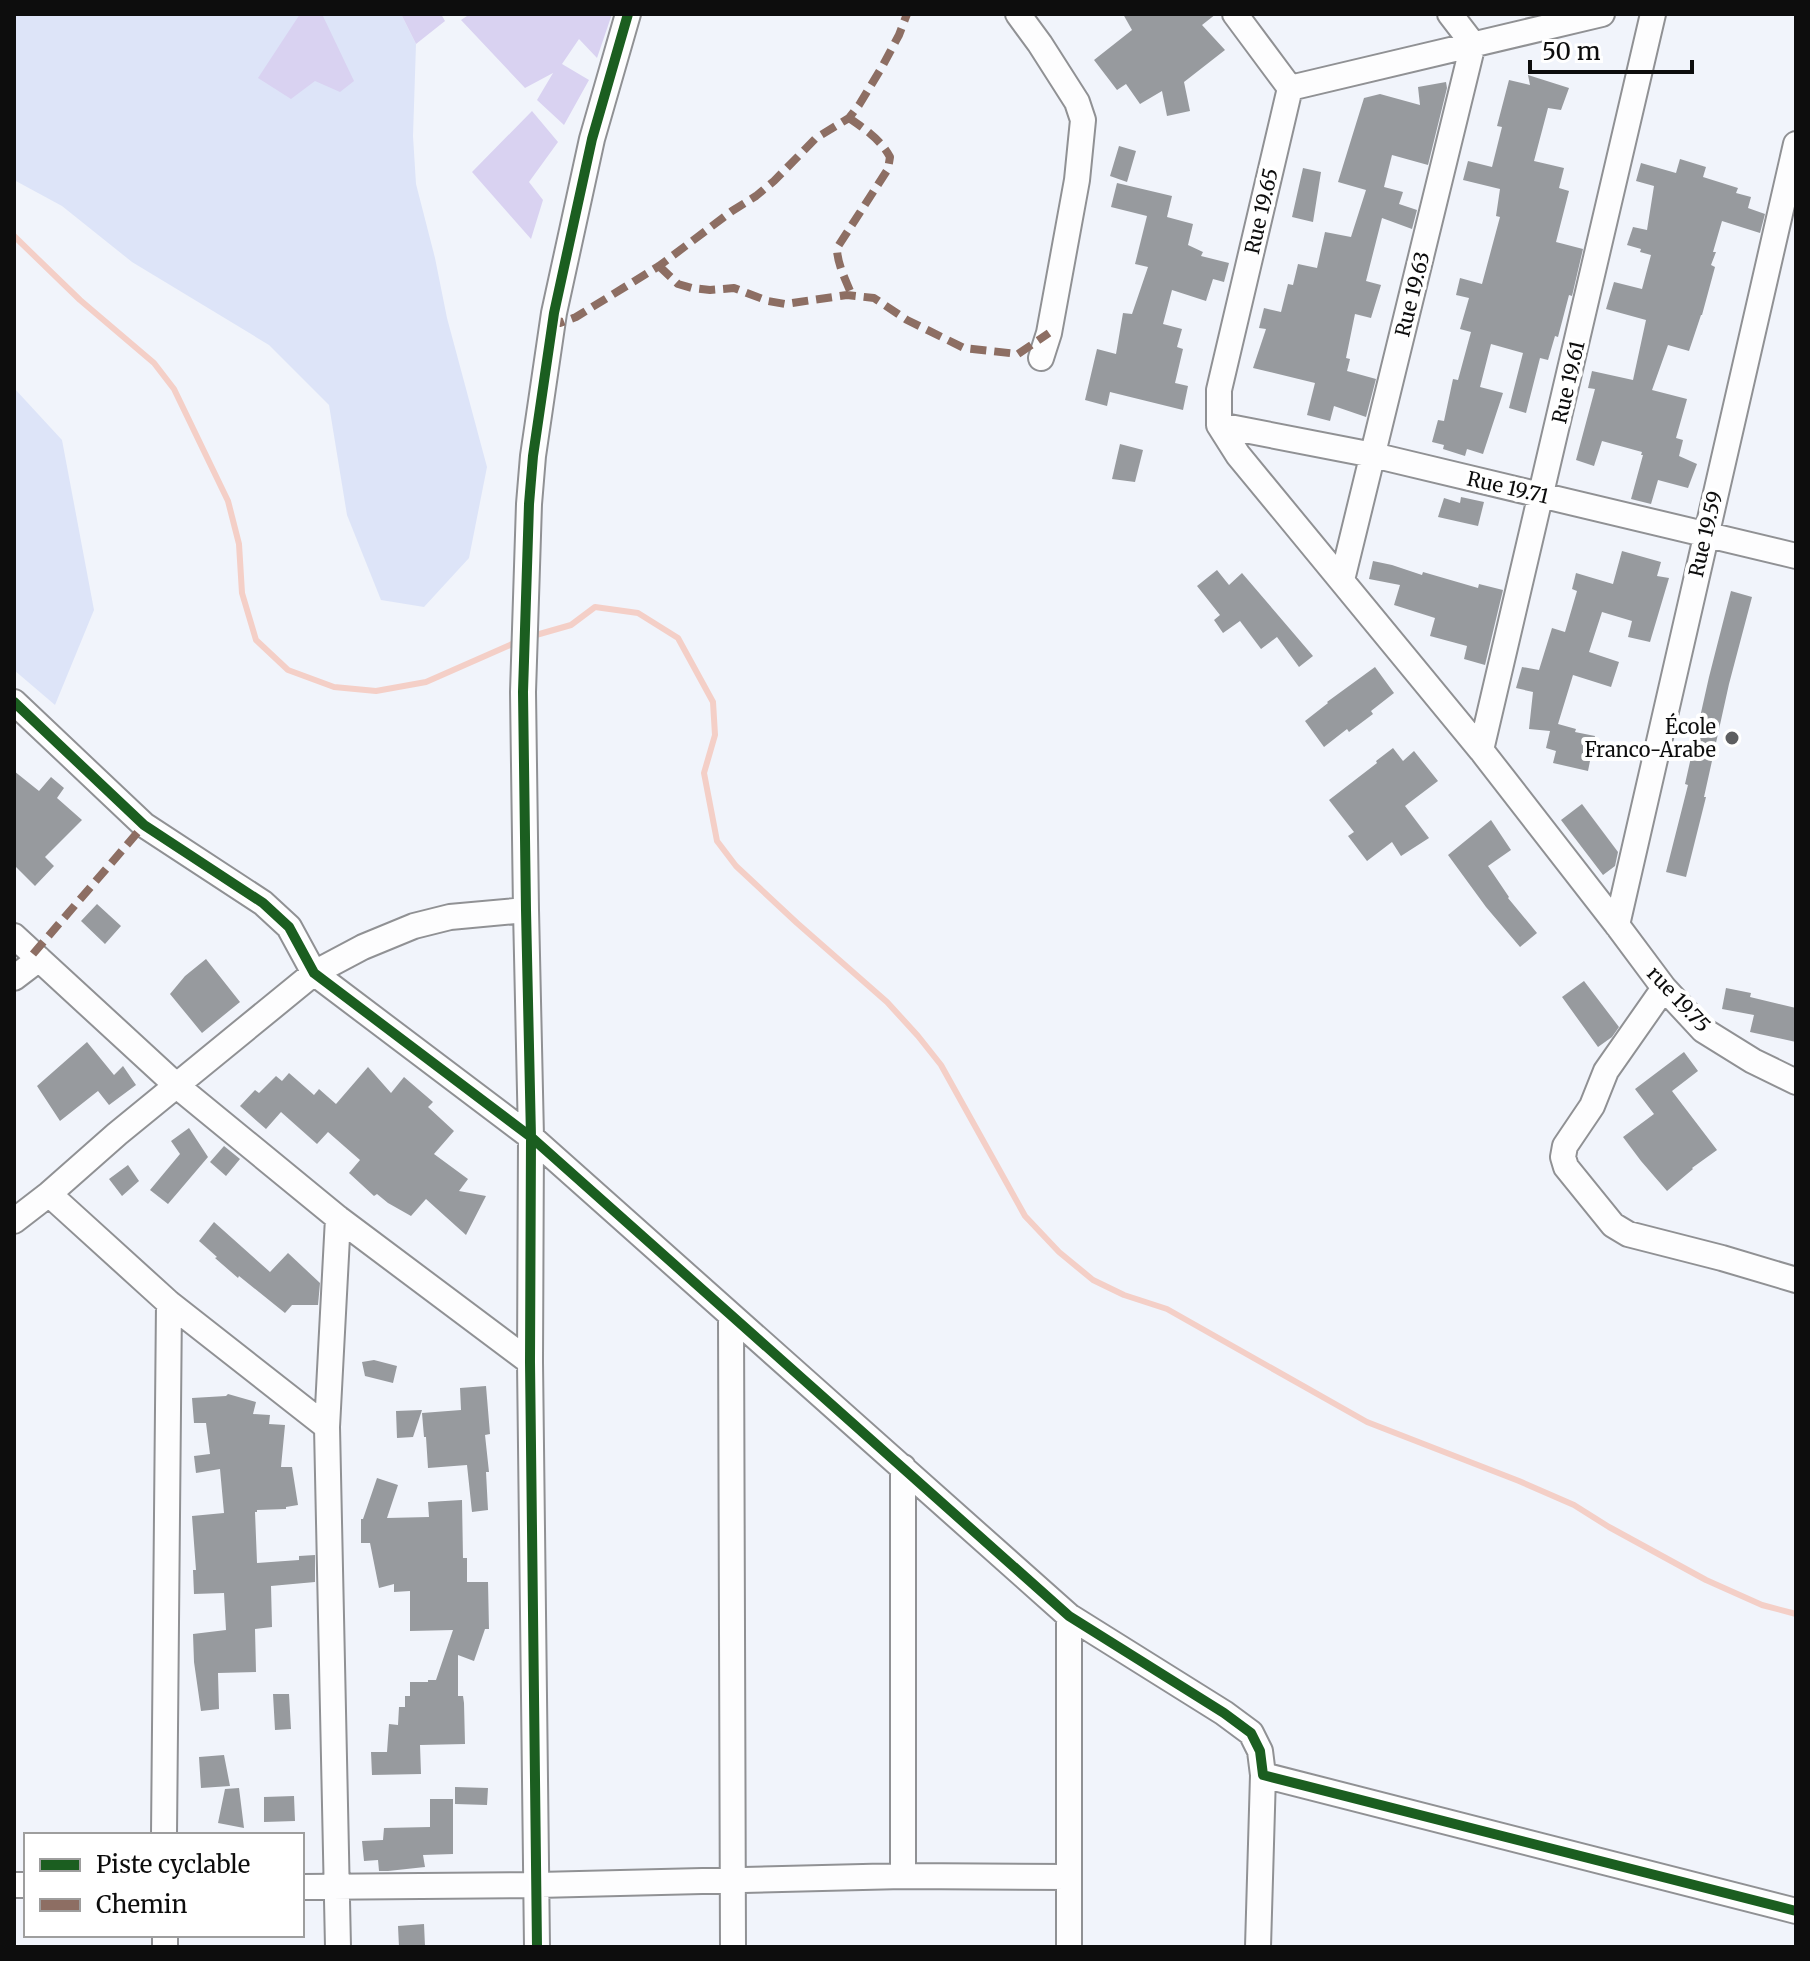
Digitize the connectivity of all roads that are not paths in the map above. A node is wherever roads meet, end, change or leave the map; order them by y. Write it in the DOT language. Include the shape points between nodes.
graph roads {
  1 [pos="628,14"];
  2 [pos="1018,14"];
  3 [pos="1235,14"];
  4 [pos="1450,14"];
  5 [pos="1602,14"];
  6 [pos="1653,14"];
  7 [pos="1473,44"];
  8 [pos="1290,88"];
  9 [pos="1796,144"];
  10 [pos="1041,358"];
  11 [pos="1219,425"];
  12 [pos="1373,455"];
  13 [pos="1541,495"];
  14 [pos="1705,534"];
  15 [pos="1796,556"];
  16 [pos="1342,580"];
  17 [pos="14,702"];
  18 [pos="1481,750"];
  19 [pos="526,910"];
  20 [pos="1617,925"];
  21 [pos="14,936"];
  22 [pos="39,959"];
  23 [pos="314,973"];
  24 [pos="14,978"];
  25 [pos="1664,988"];
  26 [pos="1796,1082"];
  27 [pos="177,1086"];
  28 [pos="531,1137"];
  29 [pos="49,1194"];
  30 [pos="338,1218"];
  31 [pos="14,1221"];
  32 [pos="1796,1280"];
  33 [pos="169,1303"];
  34 [pos="731,1316"];
  35 [pos="530,1362"];
  36 [pos="327,1427"];
  37 [pos="903,1467"];
  38 [pos="1069,1616"];
  39 [pos="1263,1775"];
  40 [pos="164,1833"];
  41 [pos="903,1876"];
  42 [pos="1069,1877"];
  43 [pos="732,1879"];
  44 [pos="538,1885"];
  45 [pos="337,1886"];
  46 [pos="304,1887"];
  47 [pos="1796,1911"];
  48 [pos="338,1947"];
  49 [pos="537,1947"];
  50 [pos="733,1947"];
  51 [pos="1069,1947"];
  52 [pos="1258,1947"];
  1 -- 19 [label="street" via="592,139 554,313 533,456 523,692"];
  2 -- 10 [label="street" via="1077,102 1083,120 1077,180"];
  3 -- 8 [label="street"];
  4 -- 7 [label="street"];
  5 -- 7 [label="street"];
  6 -- 13 [label="street, Rue 19.61"];
  7 -- 8 [label="street"];
  7 -- 12 [label="street, Rue 19.63"];
  8 -- 11 [label="street, Rue 19.65" via="1219,390"];
  9 -- 14 [label="street, Rue 19.59"];
  11 -- 12 [label="street, Rue 19.71"];
  11 -- 16 [label="street, rue 19.75"];
  12 -- 13 [label="street, Rue 19.71"];
  12 -- 16 [label="street, Rue 19.63"];
  13 -- 14 [label="street, Rue 19.71"];
  13 -- 18 [label="street, Rue 19.61"];
  14 -- 15 [label="street, Rue 19.71"];
  14 -- 20 [label="street, Rue 19.59"];
  16 -- 18 [label="street, rue 19.75"];
  17 -- 23 [label="street" via="144,825 263,903 289,927"];
  18 -- 20 [label="street, rue 19.75"];
  19 -- 23 [label="street" via="414,926"];
  19 -- 28 [label="street"];
  20 -- 25 [label="street, rue 19.75"];
  21 -- 22 [label="street"];
  22 -- 24 [label="street"];
  22 -- 27 [label="street"];
  23 -- 27 [label="street"];
  23 -- 28 [label="street"];
  25 -- 26 [label="street, rue 19.75" via="1703,1030"];
  25 -- 32 [label="street" via="1611,1061 1592,1106 1565,1146 1566,1167 1613,1225 1628,1234"];
  27 -- 29 [label="street"];
  27 -- 30 [label="street"];
  28 -- 34 [label="street"];
  28 -- 35 [label="street"];
  29 -- 31 [label="street"];
  29 -- 33 [label="street"];
  30 -- 35 [label="street"];
  30 -- 36 [label="street"];
  33 -- 36 [label="street"];
  33 -- 40 [label="street"];
  34 -- 37 [label="street"];
  34 -- 43 [label="street"];
  35 -- 44 [label="street"];
  36 -- 45 [label="street"];
  37 -- 38 [label="street"];
  37 -- 41 [label="street"];
  38 -- 39 [label="street" via="1251,1733"];
  38 -- 42 [label="street"];
  39 -- 47 [label="street"];
  39 -- 52 [label="street"];
  41 -- 42 [label="street"];
  41 -- 43 [label="street"];
  42 -- 51 [label="street"];
  43 -- 44 [label="street"];
  43 -- 50 [label="street"];
  44 -- 45 [label="street"];
  44 -- 49 [label="street"];
  45 -- 46 [label="street"];
  45 -- 48 [label="street"];
}
